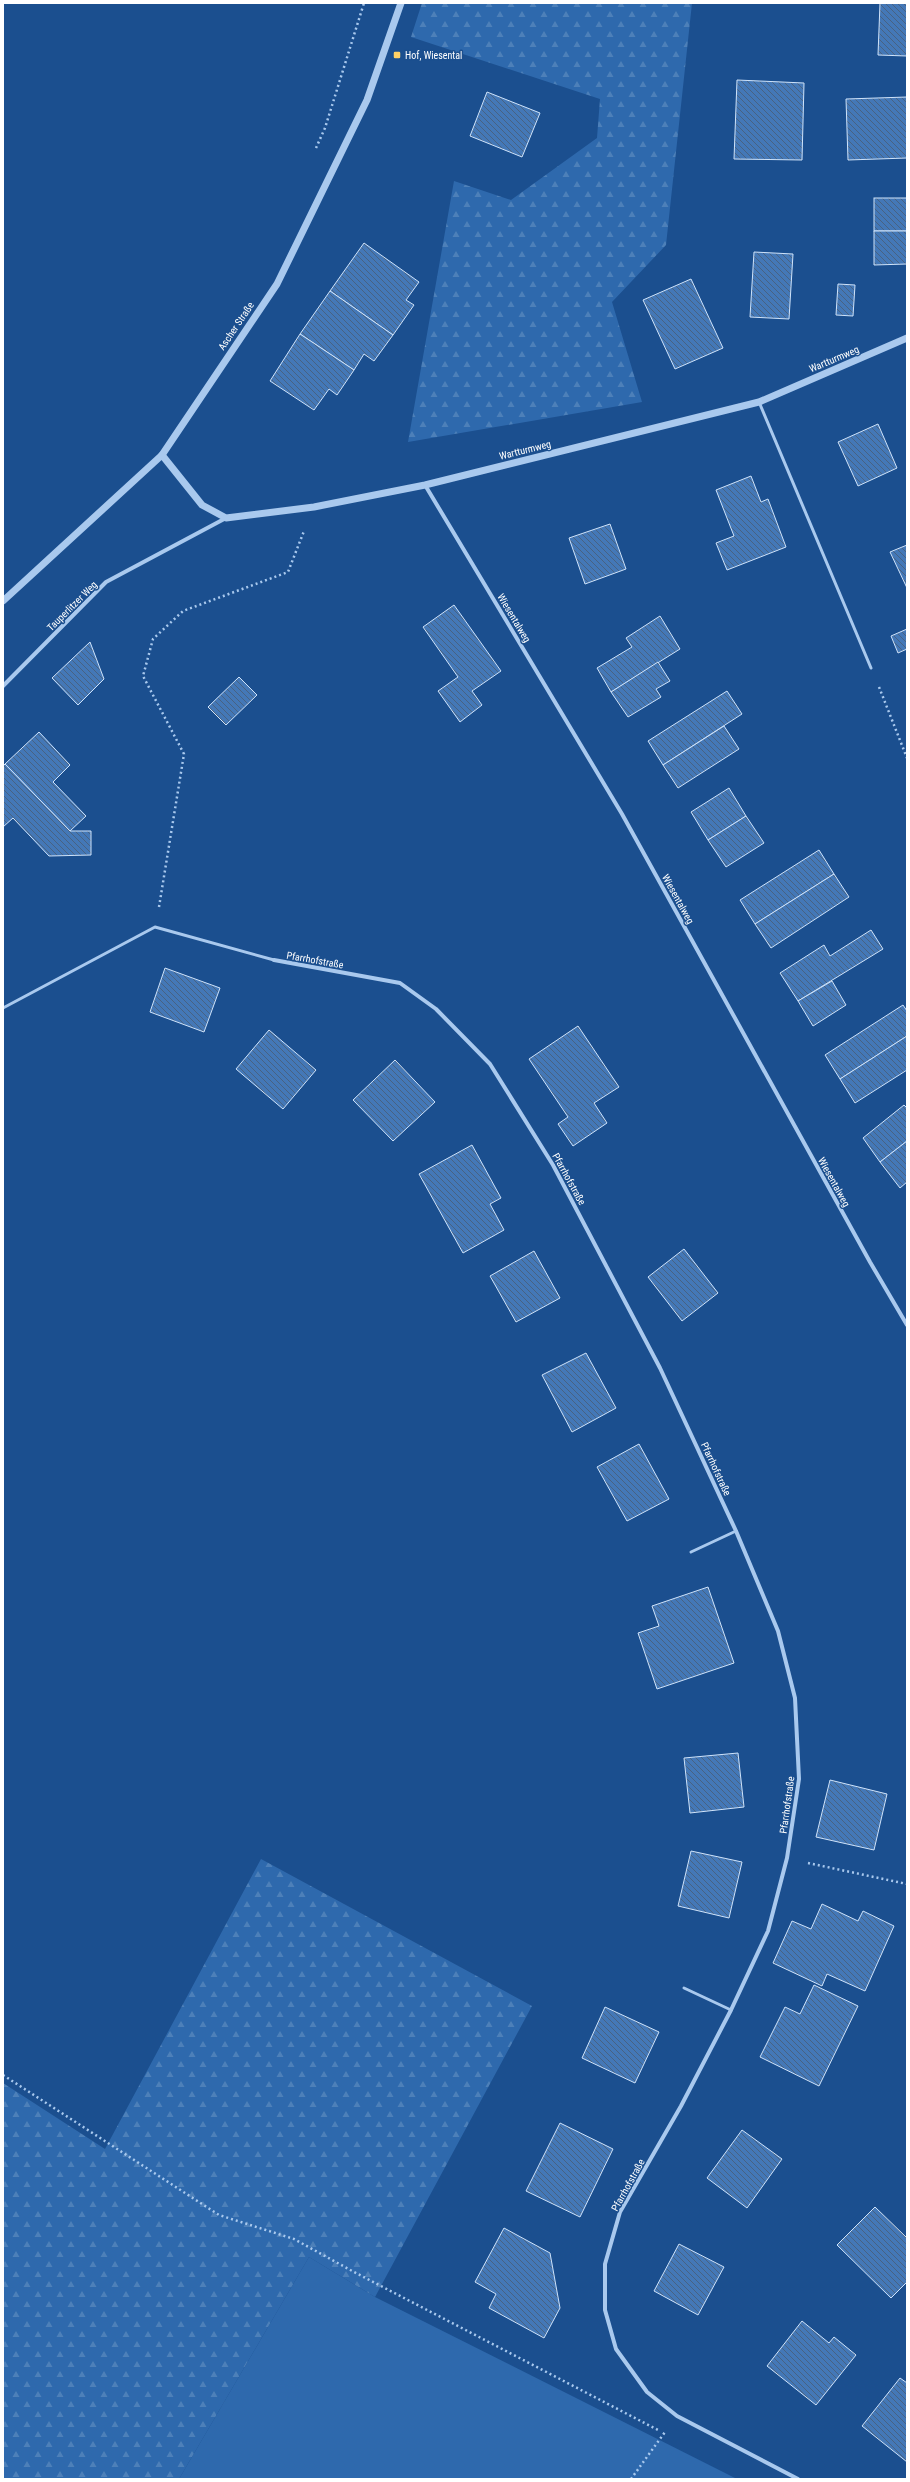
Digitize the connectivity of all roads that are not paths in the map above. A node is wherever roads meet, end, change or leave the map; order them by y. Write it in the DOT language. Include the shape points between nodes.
graph roads {
  1 [pos="401,3"];
  2 [pos="907,338"];
  3 [pos="759,402"];
  4 [pos="162,455"];
  5 [pos="426,485"];
  6 [pos="226,518"];
  7 [pos="3,601"];
  8 [pos="871,668"];
  9 [pos="3,686"];
  10 [pos="274,960"];
  11 [pos="3,1008"];
  12 [pos="907,1325"];
  13 [pos="736,1531"];
  14 [pos="692,1552"];
  15 [pos="684,1988"];
  16 [pos="731,2010"];
  17 [pos="798,2479"];
  1 -- 4 [label="street, Ascher Straße" via="367,100 277,284"];
  2 -- 3 [label="street, Wartturmweg"];
  3 -- 5 [label="street, Wartturmweg"];
  3 -- 8 [label="lane"];
  4 -- 6 [label="street" via="202,505"];
  4 -- 7 [label="street, Ascher Straße"];
  5 -- 6 [label="street, Wartturmweg" via="314,507"];
  5 -- 12 [label="street, Wiesentalweg" via="622,814"];
  6 -- 9 [label="street, Tauperlitzer Weg" via="106,582"];
  10 -- 11 [label="lane" via="155,928"];
  10 -- 13 [label="street, Pfarrhofstraße" via="400,983 436,1010 490,1064 553,1165 660,1368"];
  13 -- 14 [label="lane"];
  13 -- 16 [label="street, Pfarrhofstraße" via="778,1631 795,1698 800,1779 787,1858 768,1931"];
  15 -- 16 [label="lane"];
  16 -- 17 [label="street, Pfarrhofstraße" via="681,2106 620,2212 605,2264 605,2310 616,2349 647,2392 677,2416"];
}
